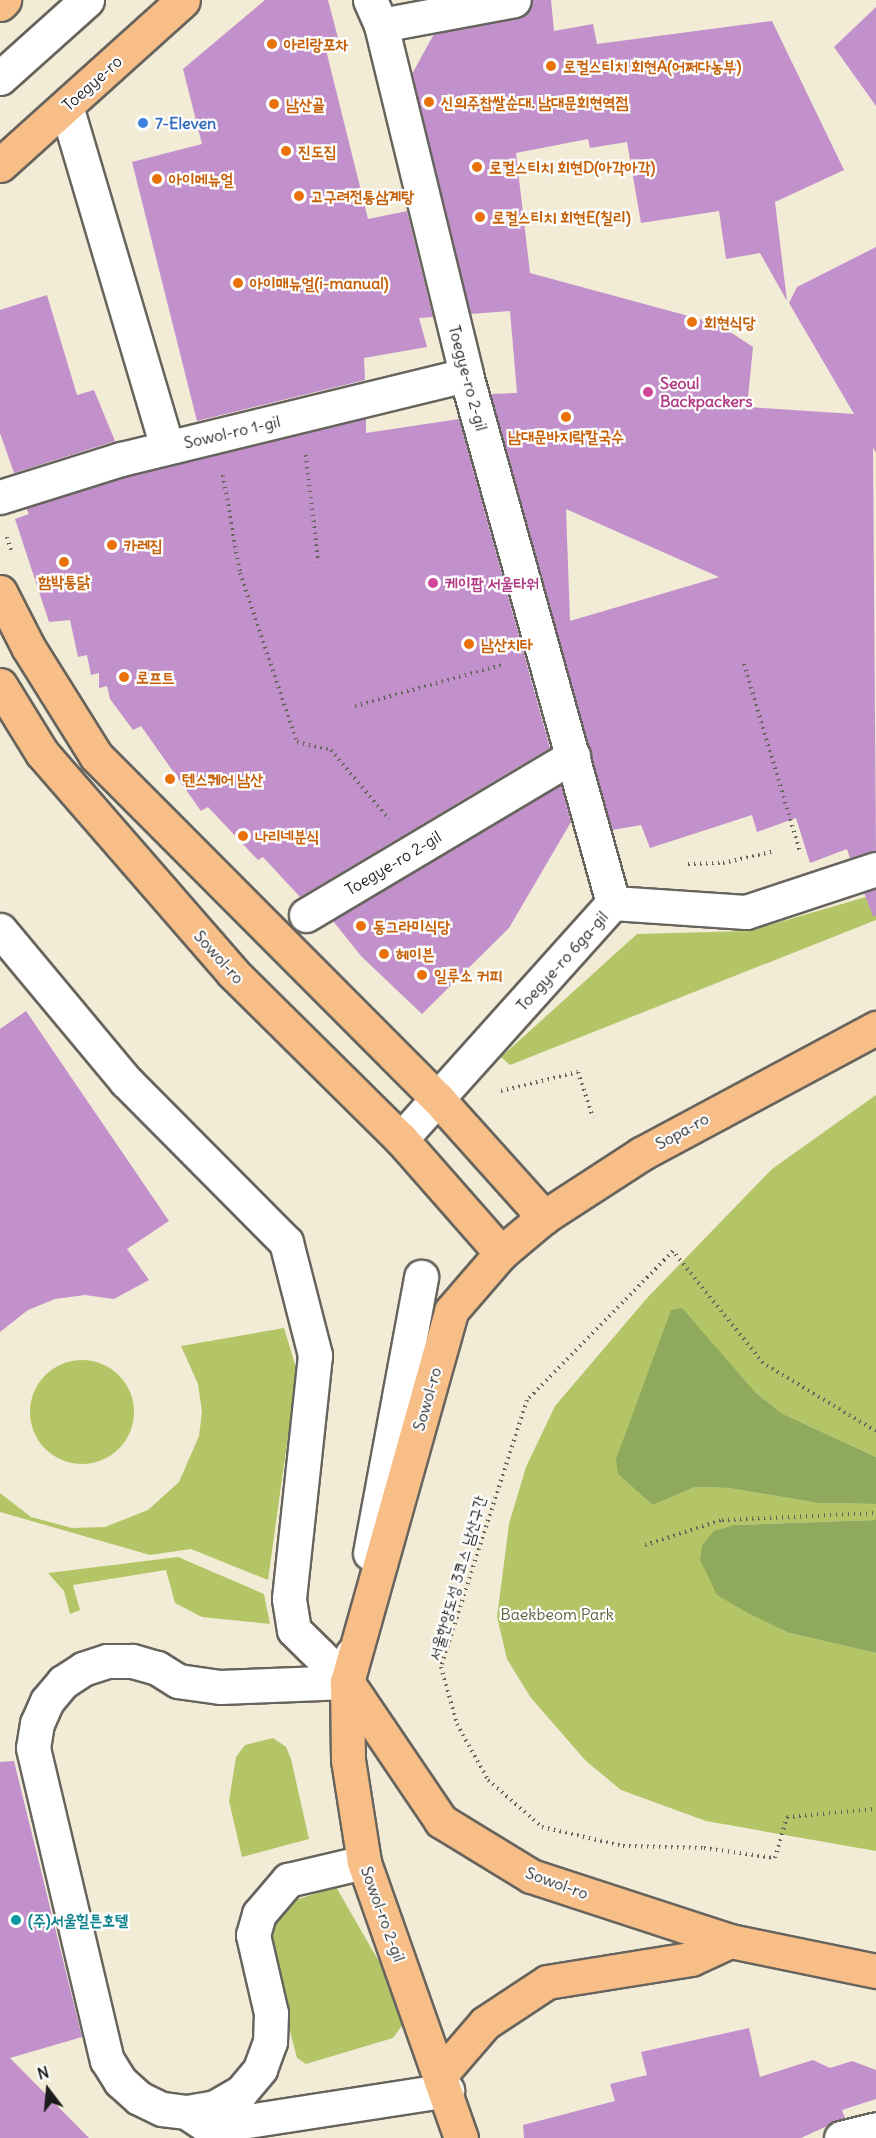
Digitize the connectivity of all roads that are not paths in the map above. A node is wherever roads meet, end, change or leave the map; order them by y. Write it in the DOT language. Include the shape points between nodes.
graph roads {
  1 [pos="4,0"];
  2 [pos="87,0"];
  3 [pos="183,0"];
  4 [pos="514,0"];
  5 [pos="0,4"];
  6 [pos="375,12"];
  7 [pos="0,78"];
  8 [pos="66,106"];
  9 [pos="0,165"];
  10 [pos="466,375"];
  11 [pos="167,447"];
  12 [pos="0,497"];
  13 [pos="0,592"];
  14 [pos="0,685"];
  15 [pos="573,756"];
  16 [pos="876,869"];
  17 [pos="613,903"];
  18 [pos="306,915"];
  19 [pos="0,930"];
  20 [pos="876,1028"];
  21 [pos="438,1099"];
  22 [pos="401,1139"];
  23 [pos="544,1216"];
  24 [pos="501,1253"];
  25 [pos="452,1311"];
  26 [pos="347,1682"];
  27 [pos="364,1862"];
  28 [pos="730,1941"];
  29 [pos="876,1971"];
  30 [pos="444,2082"];
  31 [pos="187,2112"];
  32 [pos="876,2129"];
  33 [pos="461,2138"];
  34 [pos="841,2138"];
  1 -- 5 [label="main road"];
  2 -- 7 [label="street"];
  3 -- 8 [label="main road, Toegye-ro"];
  4 -- 6 [label="street"];
  6 -- 10 [label="street, Toegye-ro 2-gil"];
  8 -- 9 [label="main road, Toegye-ro"];
  8 -- 11 [label="street"];
  10 -- 11 [label="street, Sowol-ro 1-gil"];
  10 -- 15 [label="street, Toegye-ro 2-gil"];
  11 -- 12 [label="street, Sowol-ro 1-gil"];
  13 -- 21 [label="main road" via="28,647 96,756"];
  14 -- 22 [label="main road, Sowol-ro" via="60,776 233,973"];
  15 -- 17 [label="street, Toegye-ro 2-gil"];
  15 -- 18 [label="street, Toegye-ro 2-gil"];
  16 -- 17 [label="street, Toegye-ro 6ga-gil" via="746,912"];
  17 -- 21 [label="street, Toegye-ro 6ga-gil"];
  19 -- 26 [label="street" via="126,1081 286,1242 315,1355 289,1599 294,1630"];
  20 -- 23 [label="main road, Sopa-ro" via="641,1154"];
  21 -- 22 [label="street, Toegye-ro 6ga-gil"];
  21 -- 23 [label="main road"];
  22 -- 24 [label="main road, Sowol-ro"];
  23 -- 24 [label="main road, Sopa-ro"];
  24 -- 25 [label="main road, Sowol-ro"];
  25 -- 26 [label="main road, Sowol-ro"];
  25 -- 26 [label="street" via="421,1277"];
  26 -- 27 [label="main road, Sowol-ro 2-gil" via="348,1761"];
  26 -- 28 [label="main road, Sowol-ro" via="441,1821 531,1876"];
  26 -- 31 [label="street" via="220,1688 178,1681 157,1668 132,1661 107,1662 83,1669 63,1682 36,1723 33,1748 107,2060 120,2081 139,2098 162,2109"];
  27 -- 30 [label="main road, Sowol-ro 2-gil"];
  27 -- 31 [label="street" via="288,1880 259,1914 253,1935 271,2013 270,2042 260,2069 241,2092 215,2107"];
  28 -- 29 [label="main road, Sowol-ro"];
  28 -- 30 [label="main road" via="691,1959 547,1982 485,2023"];
  30 -- 31 [label="street" via="208,2127"];
  30 -- 33 [label="main road, Sowol-ro 2-gil"];
  32 -- 34 [label="street"];
}
